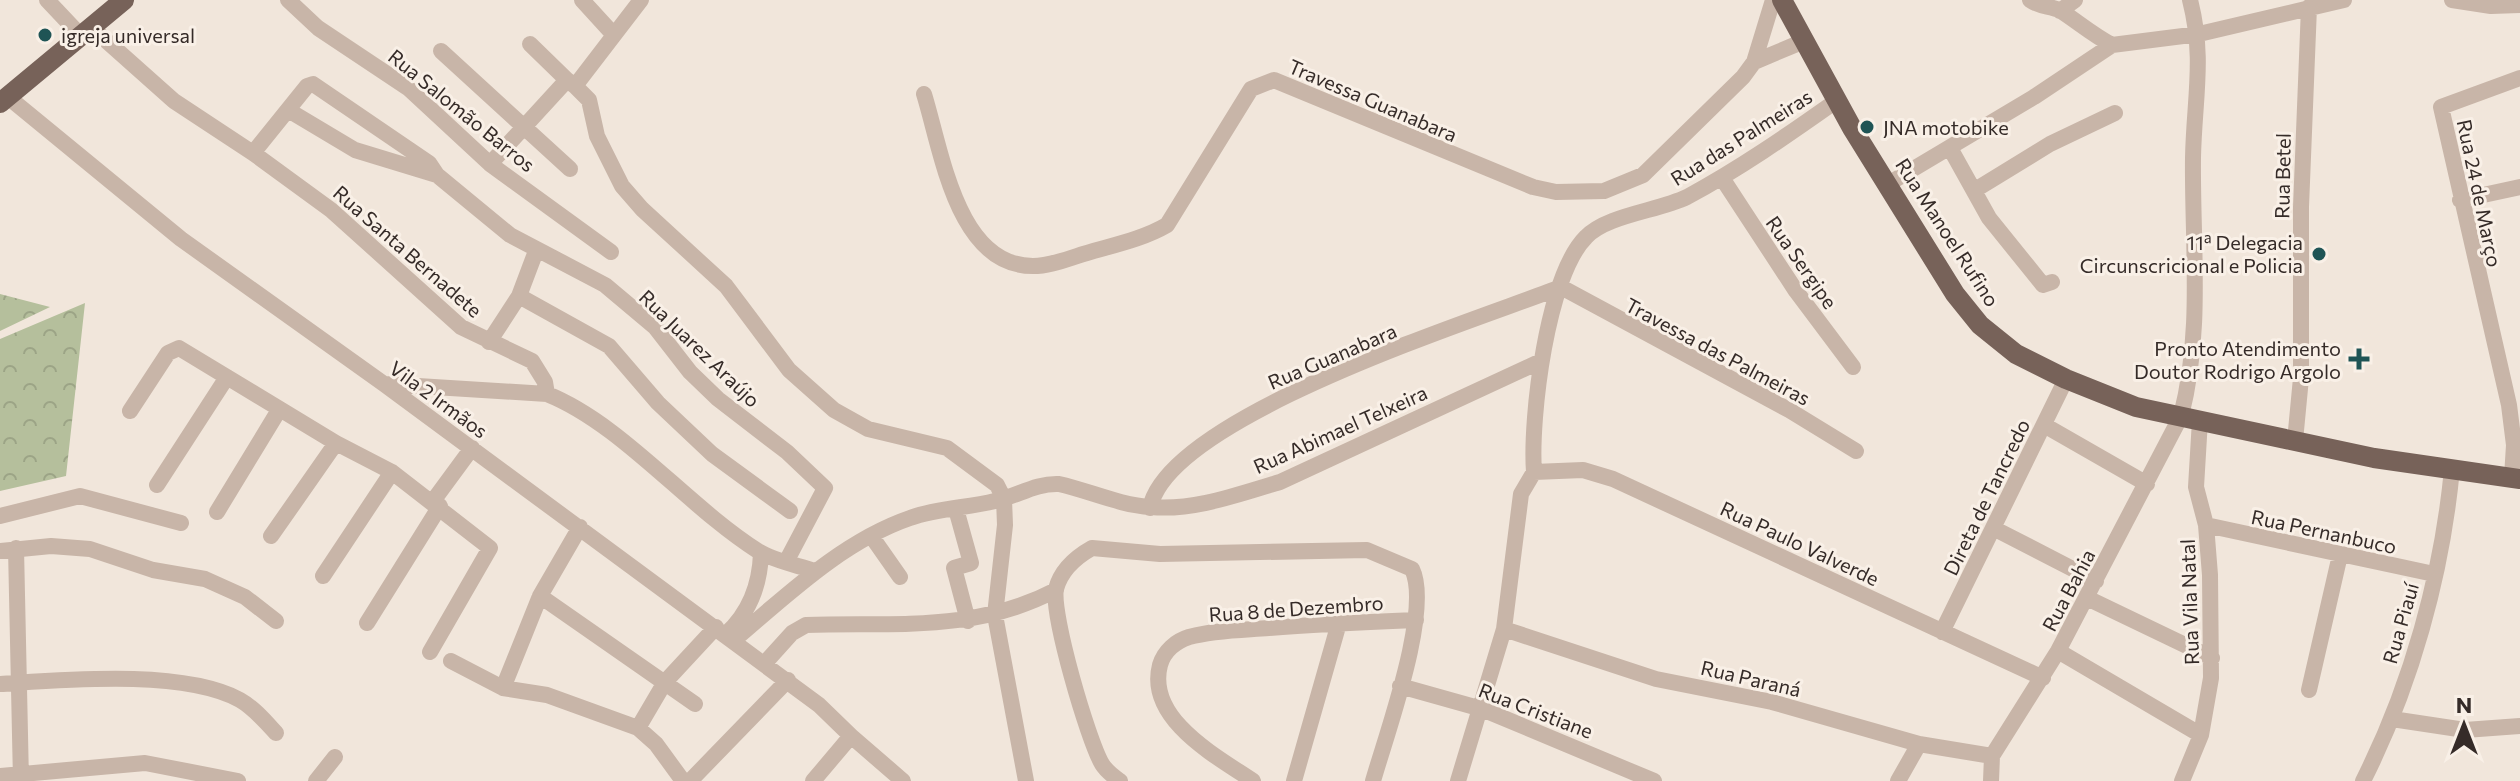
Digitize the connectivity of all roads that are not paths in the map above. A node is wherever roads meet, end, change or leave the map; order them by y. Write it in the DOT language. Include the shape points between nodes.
graph roads {
  1 [pos="47,0"];
  2 [pos="124,0"];
  3 [pos="288,0"];
  4 [pos="582,0"];
  5 [pos="641,0"];
  6 [pos="2030,0"];
  7 [pos="2075,0"];
  8 [pos="2190,0"];
  9 [pos="2344,0"];
  10 [pos="2452,0"];
  11 [pos="1783,1"];
  12 [pos="2520,5"];
  13 [pos="2309,7"];
  14 [pos="2060,11"];
  15 [pos="86,32"];
  16 [pos="613,34"];
  17 [pos="2199,34"];
  18 [pos="1804,41"];
  19 [pos="530,44"];
  20 [pos="2112,45"];
  21 [pos="441,51"];
  22 [pos="1754,62"];
  23 [pos="2520,78"];
  24 [pos="571,83"];
  25 [pos="924,94"];
  26 [pos="4,100"];
  27 [pos="1836,101"];
  28 [pos="288,110"];
  29 [pos="2115,113"];
  30 [pos="526,126"];
  31 [pos="1950,148"];
  32 [pos="253,153"];
  33 [pos="490,164"];
  34 [pos="570,169"];
  35 [pos="437,175"];
  36 [pos="1722,178"];
  37 [pos="1888,184"];
  38 [pos="2520,187"];
  39 [pos="1975,190"];
  40 [pos="2460,200"];
  41 [pos="536,251"];
  42 [pos="611,252"];
  43 [pos="2052,282"];
  44 [pos="1561,287"];
  45 [pos="519,296"];
  46 [pos="489,342"];
  47 [pos="1539,362"];
  48 [pos="1853,367"];
  49 [pos="227,377"];
  50 [pos="2066,379"];
  51 [pos="384,384"];
  52 [pos="547,394"];
  53 [pos="279,410"];
  54 [pos="130,411"];
  55 [pos="2190,418"];
  56 [pos="2044,425"];
  57 [pos="2295,441"];
  58 [pos="336,443"];
  59 [pos="472,448"];
  60 [pos="1856,451"];
  61 [pos="2452,469"];
  62 [pos="392,472"];
  63 [pos="1534,472"];
  64 [pos="2516,478"];
  65 [pos="2147,484"];
  66 [pos="157,485"];
  67 [pos="1004,499"];
  68 [pos="436,504"];
  69 [pos="1150,508"];
  70 [pos="956,509"];
  71 [pos="790,511"];
  72 [pos="217,512"];
  73 [pos="0,516"];
  74 [pos="181,523"];
  75 [pos="2206,525"];
  76 [pos="580,527"];
  77 [pos="1993,528"];
  78 [pos="271,536"];
  79 [pos="872,537"];
  80 [pos="8,550"];
  81 [pos="761,553"];
  82 [pos="2340,555"];
  83 [pos="786,562"];
  84 [pos="815,571"];
  85 [pos="2434,574"];
  86 [pos="323,576"];
  87 [pos="900,577"];
  88 [pos="2096,581"];
  89 [pos="1056,590"];
  90 [pos="540,596"];
  91 [pos="2087,598"];
  92 [pos="995,615"];
  93 [pos="1416,620"];
  94 [pos="276,621"];
  95 [pos="968,621"];
  96 [pos="367,623"];
  97 [pos="1339,623"];
  98 [pos="1504,629"];
  99 [pos="1942,632"];
  100 [pos="725,634"];
  101 [pos="2058,651"];
  102 [pos="430,652"];
  103 [pos="2212,658"];
  104 [pos="451,661"];
  105 [pos="765,663"];
  106 [pos="2043,678"];
  107 [pos="788,680"];
  108 [pos="665,682"];
  109 [pos="19,683"];
  110 [pos="0,684"];
  111 [pos="1400,686"];
  112 [pos="503,688"];
  113 [pos="2309,690"];
  114 [pos="695,704"];
  115 [pos="1482,709"];
  116 [pos="2392,719"];
  117 [pos="2520,726"];
  118 [pos="638,728"];
  119 [pos="276,733"];
  120 [pos="850,734"];
  121 [pos="2201,735"];
  122 [pos="1919,744"];
  123 [pos="1992,756"];
  124 [pos="335,757"];
  125 [pos="0,776"];
  126 [pos="22,778"];
  127 [pos="238,781"];
  128 [pos="316,781"];
  129 [pos="683,781"];
  130 [pos="690,781"];
  131 [pos="813,781"];
  132 [pos="903,781"];
  133 [pos="1026,781"];
  134 [pos="1120,781"];
  135 [pos="1253,781"];
  136 [pos="1294,781"];
  137 [pos="1373,781"];
  138 [pos="1458,781"];
  139 [pos="1654,781"];
  140 [pos="1898,781"];
  141 [pos="1991,781"];
  142 [pos="2182,781"];
  143 [pos="2363,781"];
  1 -- 15 [label="street, Rua Santa Bernadete"];
  2 -- 15 [label="main road"];
  3 -- 33 [label="street, Rua Salomão Barros" via="318,28 408,88"];
  4 -- 16 [label="street"];
  5 -- 16 [label="street"];
  6 -- 14 [label="street"];
  7 -- 14 [label="street"];
  8 -- 17 [label="street"];
  9 -- 13 [label="street"];
  10 -- 12 [label="street"];
  11 -- 18 [label="main road, Rua Manoel Rufino"];
  11 -- 22 [label="street, Travessa Guanabara"];
  13 -- 17 [label="street"];
  13 -- 57 [label="street, Rua Betel" via="2301,191 2302,366"];
  14 -- 20 [label="street"];
  15 -- 26 [label="main road"];
  15 -- 32 [label="street, Rua Santa Bernadete" via="174,101"];
  16 -- 24 [label="street"];
  17 -- 20 [label="street"];
  17 -- 55 [label="street"];
  18 -- 22 [label="street, Travessa Guanabara"];
  18 -- 27 [label="main road, Rua Manoel Rufino"];
  19 -- 24 [label="street"];
  20 -- 31 [label="street"];
  21 -- 30 [label="street"];
  22 -- 25 [label="street, Travessa Guanabara" via="1643,175 1604,191 1580,193 1522,183 1274,80 1261,82 1244,100 1167,225 1032,266 997,258 973,234"];
  23 -- 40 [label="street, Rua 24 de Março" via="2441,107"];
  24 -- 30 [label="street"];
  24 -- 67 [label="street" via="589,100 597,136 622,186 726,286 789,370 834,410 868,429 947,448 997,485"];
  26 -- 51 [label="street, Vila 2 Irmãos" via="181,239"];
  27 -- 36 [label="street, Rua das Palmeiras"];
  27 -- 37 [label="main road, Rua Manoel Rufino"];
  28 -- 32 [label="street"];
  28 -- 35 [label="street, Rua Juarez Araújo" via="355,150"];
  28 -- 35 [label="street" via="307,86 319,86 429,163"];
  29 -- 39 [label="street" via="2050,144"];
  30 -- 33 [label="street"];
  30 -- 34 [label="street"];
  31 -- 37 [label="street"];
  31 -- 39 [label="street"];
  32 -- 46 [label="street, Rua Santa Bernadete" via="331,210 448,316"];
  33 -- 42 [label="street, Rua Salomão Barros"];
  35 -- 41 [label="street, Rua Juarez Araújo" via="485,217"];
  36 -- 44 [label="street, Rua das Palmeiras" via="1659,209 1594,230 1577,248"];
  36 -- 48 [label="street, Rua Sergipe"];
  37 -- 50 [label="main road, Rua Manoel Rufino" via="1980,325 2016,354"];
  38 -- 40 [label="street"];
  39 -- 43 [label="street" via="2005,241 2043,285"];
  40 -- 64 [label="street, Rua 24 de Março" via="2509,405"];
  41 -- 45 [label="street"];
  41 -- 83 [label="street, Rua Juarez Araújo" via="605,285 655,327 690,372 825,488"];
  44 -- 47 [label="street, Rua das Palmeiras"];
  44 -- 60 [label="street, Travessa das Palmeiras"];
  44 -- 69 [label="street, Rua Guanabara" via="1288,392 1202,445 1157,486"];
  45 -- 46 [label="street"];
  45 -- 71 [label="street" via="609,346 712,454"];
  46 -- 52 [label="street, Rua Santa Bernadete" via="532,361"];
  47 -- 63 [label="street, Rua das Palmeiras"];
  47 -- 69 [label="street, Rua Abimael Telxeira" via="1280,482 1185,506"];
  49 -- 53 [label="street"];
  49 -- 54 [label="street" via="176,347"];
  49 -- 66 [label="street"];
  50 -- 55 [label="main road, Rua Manoel Rufino" via="2103,395"];
  50 -- 56 [label="street, Direta de Tancredo"];
  51 -- 52 [label="street"];
  51 -- 59 [label="street, Vila 2 Irmãos"];
  52 -- 81 [label="street" via="584,411 689,501"];
  53 -- 58 [label="street"];
  53 -- 72 [label="street"];
  55 -- 57 [label="main road, Rua Manoel Rufino"];
  55 -- 65 [label="street, Rua Bahia"];
  55 -- 75 [label="street, Rua Vila Natal" via="2196,487"];
  56 -- 65 [label="street"];
  56 -- 77 [label="street, Direta de Tancredo"];
  57 -- 61 [label="main road, Rua Manoel Rufino"];
  58 -- 62 [label="street"];
  58 -- 78 [label="street"];
  59 -- 68 [label="street"];
  59 -- 76 [label="street, Vila 2 Irmãos"];
  61 -- 64 [label="main road, Rua Manoel Rufino"];
  61 -- 85 [label="street, Rua Piauí"];
  62 -- 68 [label="street"];
  62 -- 86 [label="street"];
  63 -- 98 [label="street, Rua das Palmeiras" via="1521,494"];
  63 -- 99 [label="street, Rua Paulo Valverde" via="1583,470 1613,479"];
  65 -- 88 [label="street, Rua Bahia"];
  67 -- 69 [label="street, Rua Abimael Telxeira" via="1030,487 1059,484"];
  67 -- 70 [label="street, Rua Abimael Telxeira"];
  67 -- 92 [label="street"];
  68 -- 96 [label="street"];
  68 -- 102 [label="street" via="490,548"];
  70 -- 79 [label="street, Rua Abimael Telxeira" via="912,517"];
  70 -- 95 [label="street" via="971,563 954,568"];
  73 -- 74 [label="street" via="80,496"];
  75 -- 82 [label="street, Rua Pernanbuco"];
  75 -- 103 [label="street, Rua Vila Natal"];
  76 -- 90 [label="street"];
  76 -- 100 [label="street, Vila 2 Irmãos"];
  77 -- 88 [label="street"];
  77 -- 99 [label="street, Direta de Tancredo"];
  79 -- 84 [label="street, Rua Abimael Telxeira"];
  79 -- 87 [label="street"];
  80 -- 94 [label="street" via="74,546 205,579 245,597"];
  80 -- 109 [label="street"];
  81 -- 83 [label="street"];
  81 -- 100 [label="street" via="755,590 737,624"];
  82 -- 85 [label="street, Rua Pernanbuco"];
  82 -- 113 [label="street"];
  83 -- 84 [label="street"];
  84 -- 100 [label="street, Rua Abimael Telxeira"];
  85 -- 116 [label="street, Rua Piauí"];
  88 -- 91 [label="street, Rua Bahia"];
  89 -- 92 [label="street"];
  89 -- 93 [label="street" via="1071,563 1092,548 1160,554 1367,550 1412,569 1418,587"];
  89 -- 134 [label="street" via="1059,625 1091,738 1101,762"];
  90 -- 108 [label="street"];
  90 -- 112 [label="street"];
  91 -- 101 [label="street, Rua Bahia"];
  91 -- 103 [label="street"];
  92 -- 95 [label="street"];
  92 -- 133 [label="street"];
  93 -- 97 [label="street, Rua 8 de Dezembro"];
  93 -- 111 [label="street"];
  95 -- 105 [label="street" via="806,625"];
  97 -- 135 [label="street, Rua 8 de Dezembro" via="1187,637 1169,648 1161,662 1161,701 1174,720"];
  97 -- 136 [label="street"];
  98 -- 115 [label="street, Rua das Palmeiras"];
  98 -- 122 [label="street, Rua Paraná" via="1635,673 1772,702"];
  99 -- 106 [label="street, Rua Paulo Valverde"];
  100 -- 105 [label="street, Vila 2 Irmãos"];
  100 -- 108 [label="street"];
  101 -- 106 [label="street, Rua Bahia"];
  101 -- 121 [label="street"];
  103 -- 121 [label="street, Rua Vila Natal"];
  104 -- 112 [label="street"];
  105 -- 107 [label="street, Vila 2 Irmãos"];
  106 -- 123 [label="street, Rua Bahia"];
  107 -- 120 [label="street, Vila 2 Irmãos"];
  107 -- 130 [label="street"];
  108 -- 114 [label="street"];
  108 -- 118 [label="street"];
  109 -- 110 [label="street"];
  109 -- 119 [label="street" via="120,680 193,686 239,700"];
  109 -- 126 [label="street"];
  111 -- 115 [label="street, Rua Cristiane"];
  111 -- 137 [label="street"];
  112 -- 118 [label="street" via="547,695"];
  115 -- 138 [label="street, Rua das Palmeiras"];
  115 -- 139 [label="street, Rua Cristiane"];
  116 -- 117 [label="street" via="2465,730"];
  116 -- 143 [label="street, Rua Piauí"];
  118 -- 129 [label="street"];
  120 -- 131 [label="street"];
  120 -- 132 [label="street, Vila 2 Irmãos"];
  121 -- 142 [label="street, Rua Vila Natal"];
  122 -- 123 [label="street, Rua Paraná"];
  122 -- 140 [label="street"];
  123 -- 141 [label="street"];
  124 -- 128 [label="street"];
  125 -- 126 [label="street"];
  126 -- 127 [label="street" via="145,763"];
}
